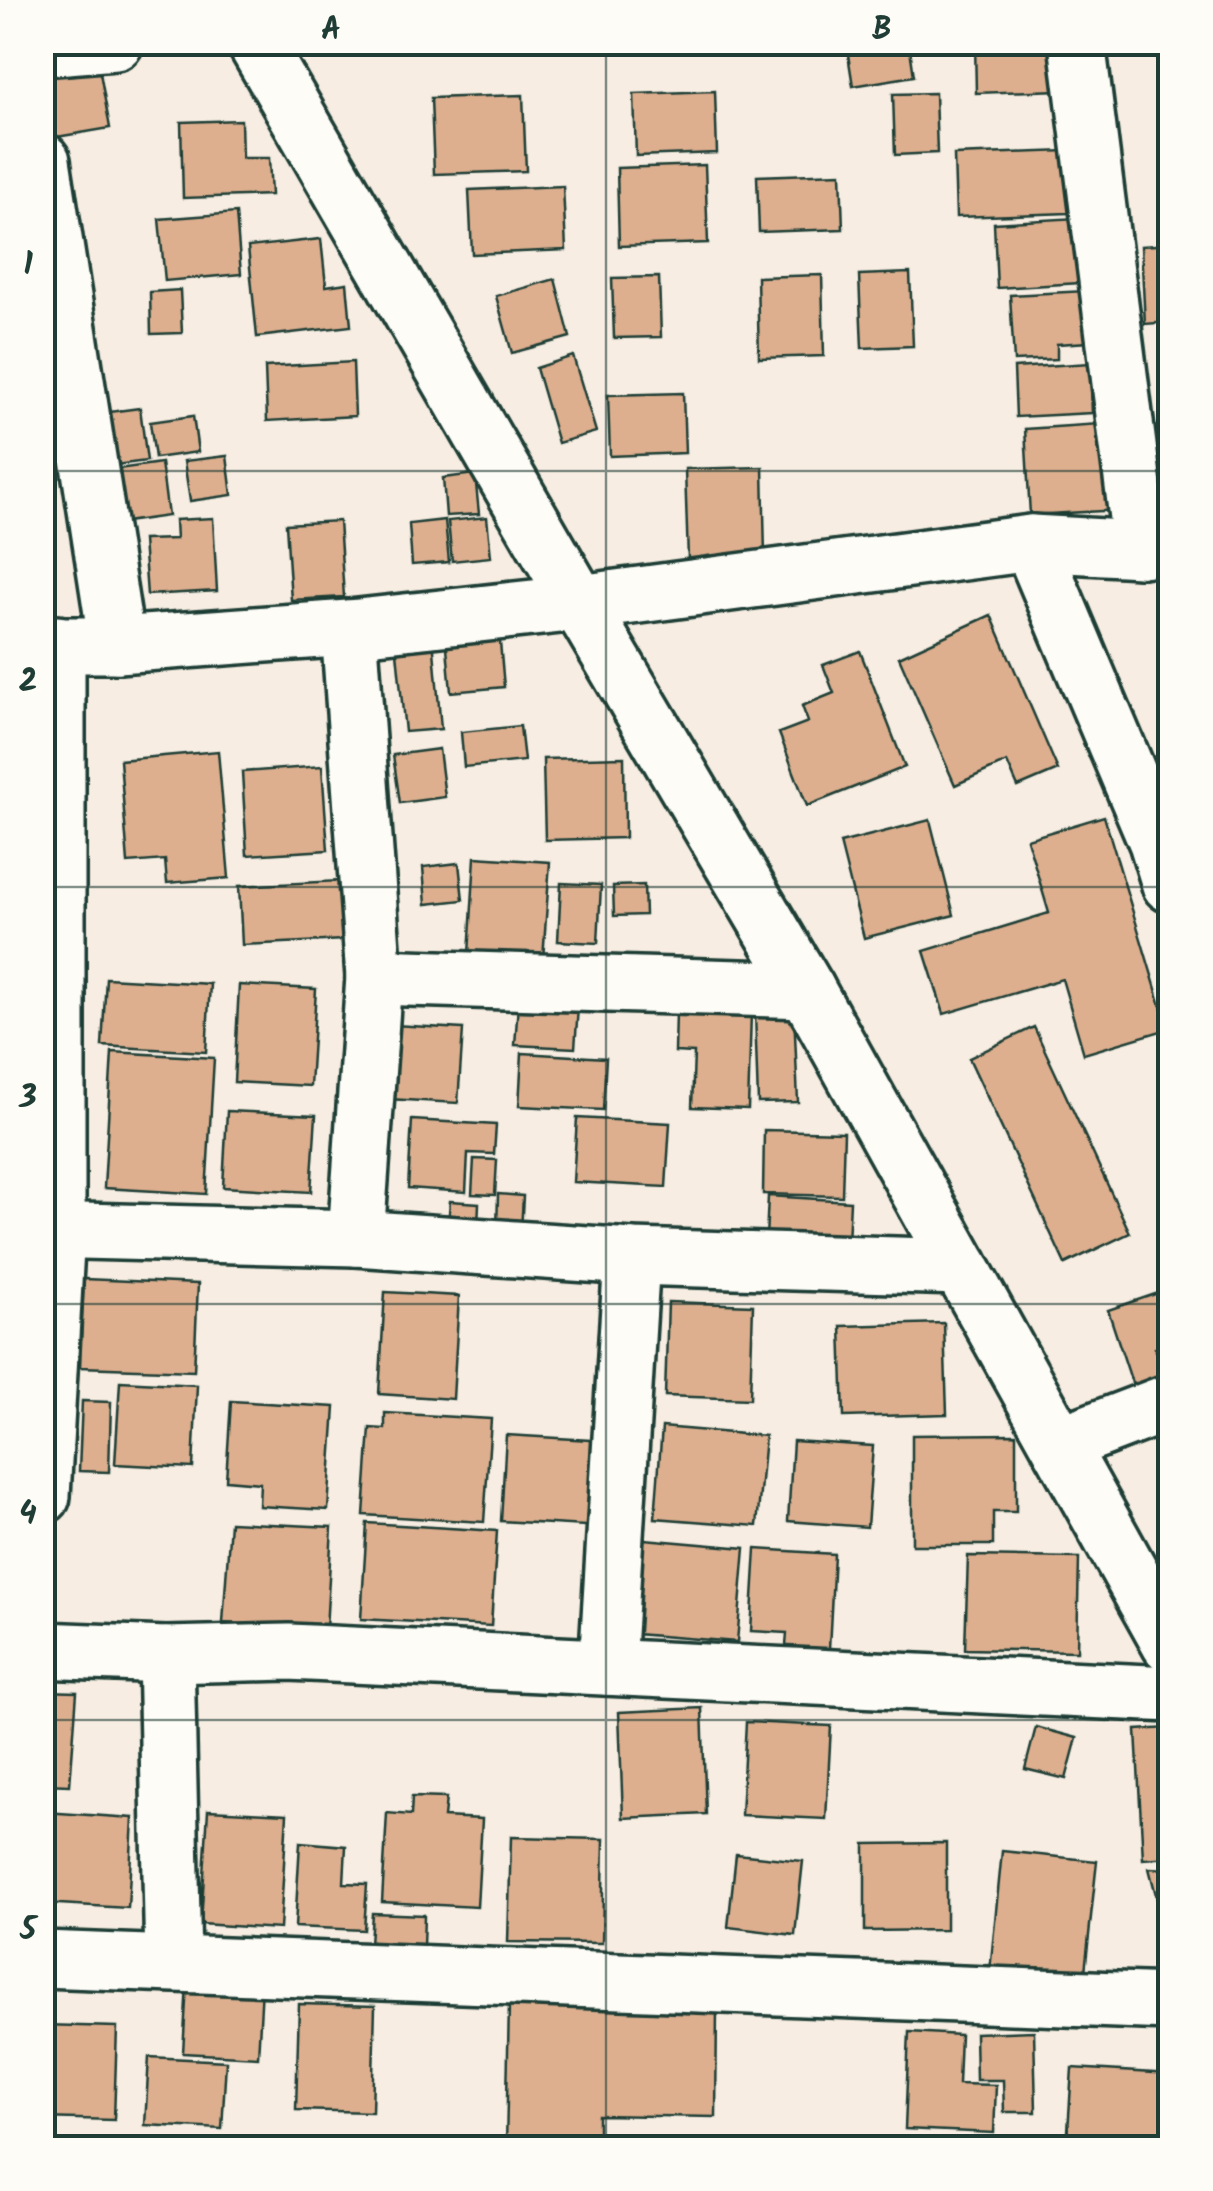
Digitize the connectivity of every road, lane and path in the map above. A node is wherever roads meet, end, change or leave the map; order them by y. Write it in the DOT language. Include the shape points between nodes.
graph roads {
  1 [pos="115,42"];
  2 [pos="256,42"];
  3 [pos="1077,42"];
  4 [pos="42,48"];
  5 [pos="42,161"];
  6 [pos="1031,543"];
  7 [pos="1156,547"];
  8 [pos="578,603"];
  9 [pos="349,628"];
  10 [pos="50,644"];
  11 [pos="117,645"];
  12 [pos="1170,884"];
  13 [pos="374,977"];
  14 [pos="807,990"];
  15 [pos="50,1230"];
  16 [pos="356,1238"];
  17 [pos="632,1257"];
  18 [pos="961,1267"];
  19 [pos="1170,1402"];
  20 [pos="1060,1444"];
  21 [pos="42,1496"];
  22 [pos="1170,1644"];
  23 [pos="42,1650"];
  24 [pos="166,1656"];
  25 [pos="608,1666"];
  26 [pos="1170,1694"];
  27 [pos="42,1959"];
  28 [pos="172,1963"];
  29 [pos="1170,2002"];
  1 -- 4 [label="street"];
  2 -- 8 [label="street"];
  3 -- 7 [label="street"];
  5 -- 11 [label="street"];
  6 -- 7 [label="street"];
  6 -- 8 [label="street"];
  6 -- 12 [label="street"];
  8 -- 9 [label="street"];
  8 -- 14 [label="street"];
  9 -- 11 [label="street"];
  9 -- 13 [label="street"];
  10 -- 11 [label="street"];
  10 -- 15 [label="street"];
  13 -- 14 [label="street"];
  13 -- 16 [label="street"];
  14 -- 18 [label="street"];
  15 -- 16 [label="street"];
  15 -- 21 [label="street"];
  16 -- 17 [label="street"];
  17 -- 18 [label="street"];
  17 -- 25 [label="street"];
  18 -- 20 [label="street"];
  19 -- 20 [label="street"];
  20 -- 22 [label="street"];
  23 -- 24 [label="street"];
  24 -- 25 [label="street" via="289,1652"];
  24 -- 28 [label="street"];
  25 -- 26 [label="street"];
  27 -- 28 [label="street"];
  28 -- 29 [label="street"];
}
